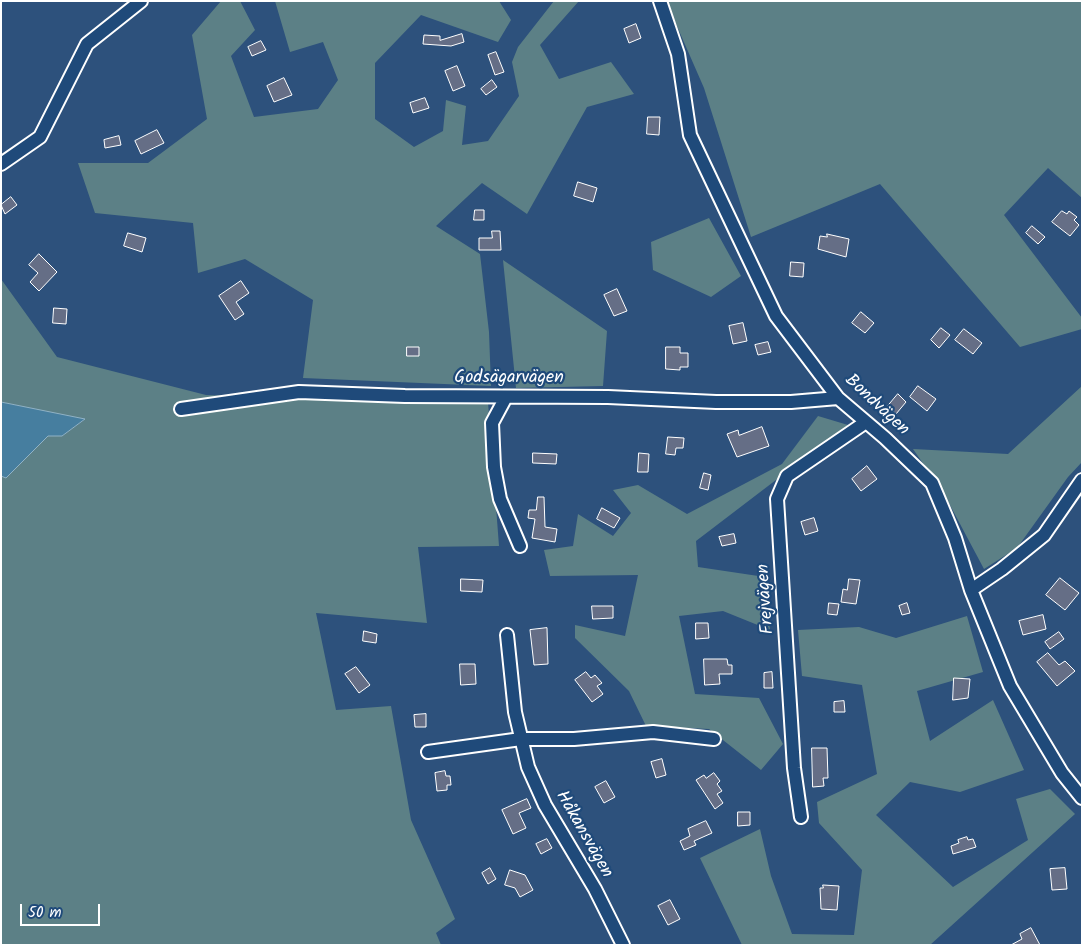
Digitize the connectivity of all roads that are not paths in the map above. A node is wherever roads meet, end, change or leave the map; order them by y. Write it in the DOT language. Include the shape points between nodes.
graph roads {
  1 [pos="141,1"];
  2 [pos="660,1"];
  3 [pos="1,164"];
  4 [pos="506,396"];
  5 [pos="838,398"];
  6 [pos="181,409"];
  7 [pos="866,422"];
  8 [pos="1082,480"];
  9 [pos="520,546"];
  10 [pos="971,590"];
  11 [pos="506,635"];
  12 [pos="521,739"];
  13 [pos="714,739"];
  14 [pos="428,752"];
  15 [pos="1082,798"];
  16 [pos="801,817"];
  17 [pos="623,945"];
  1 -- 3 [label="street" via="87,44 40,137"];
  2 -- 5 [label="street, Bondvägen" via="678,54 690,135 776,316"];
  4 -- 5 [label="street, Godsägarvägen" via="716,402"];
  4 -- 6 [label="street, Godsägarvägen" via="299,392"];
  4 -- 9 [label="street" via="492,423 494,467 500,499"];
  5 -- 7 [label="street, Bondvägen"];
  7 -- 10 [label="street, Bondvägen" via="932,483 955,538"];
  7 -- 16 [label="street, Frejvägen" via="787,476 777,499 794,768"];
  8 -- 10 [label="street" via="1044,535"];
  10 -- 15 [label="street, Bondvägen" via="1010,686 1062,774"];
  11 -- 12 [label="street, Håkansvägen"];
  12 -- 13 [label="street" via="574,739 653,732"];
  12 -- 14 [label="street"];
  12 -- 17 [label="street, Håkansvägen" via="528,767 545,806 595,889"];
}
